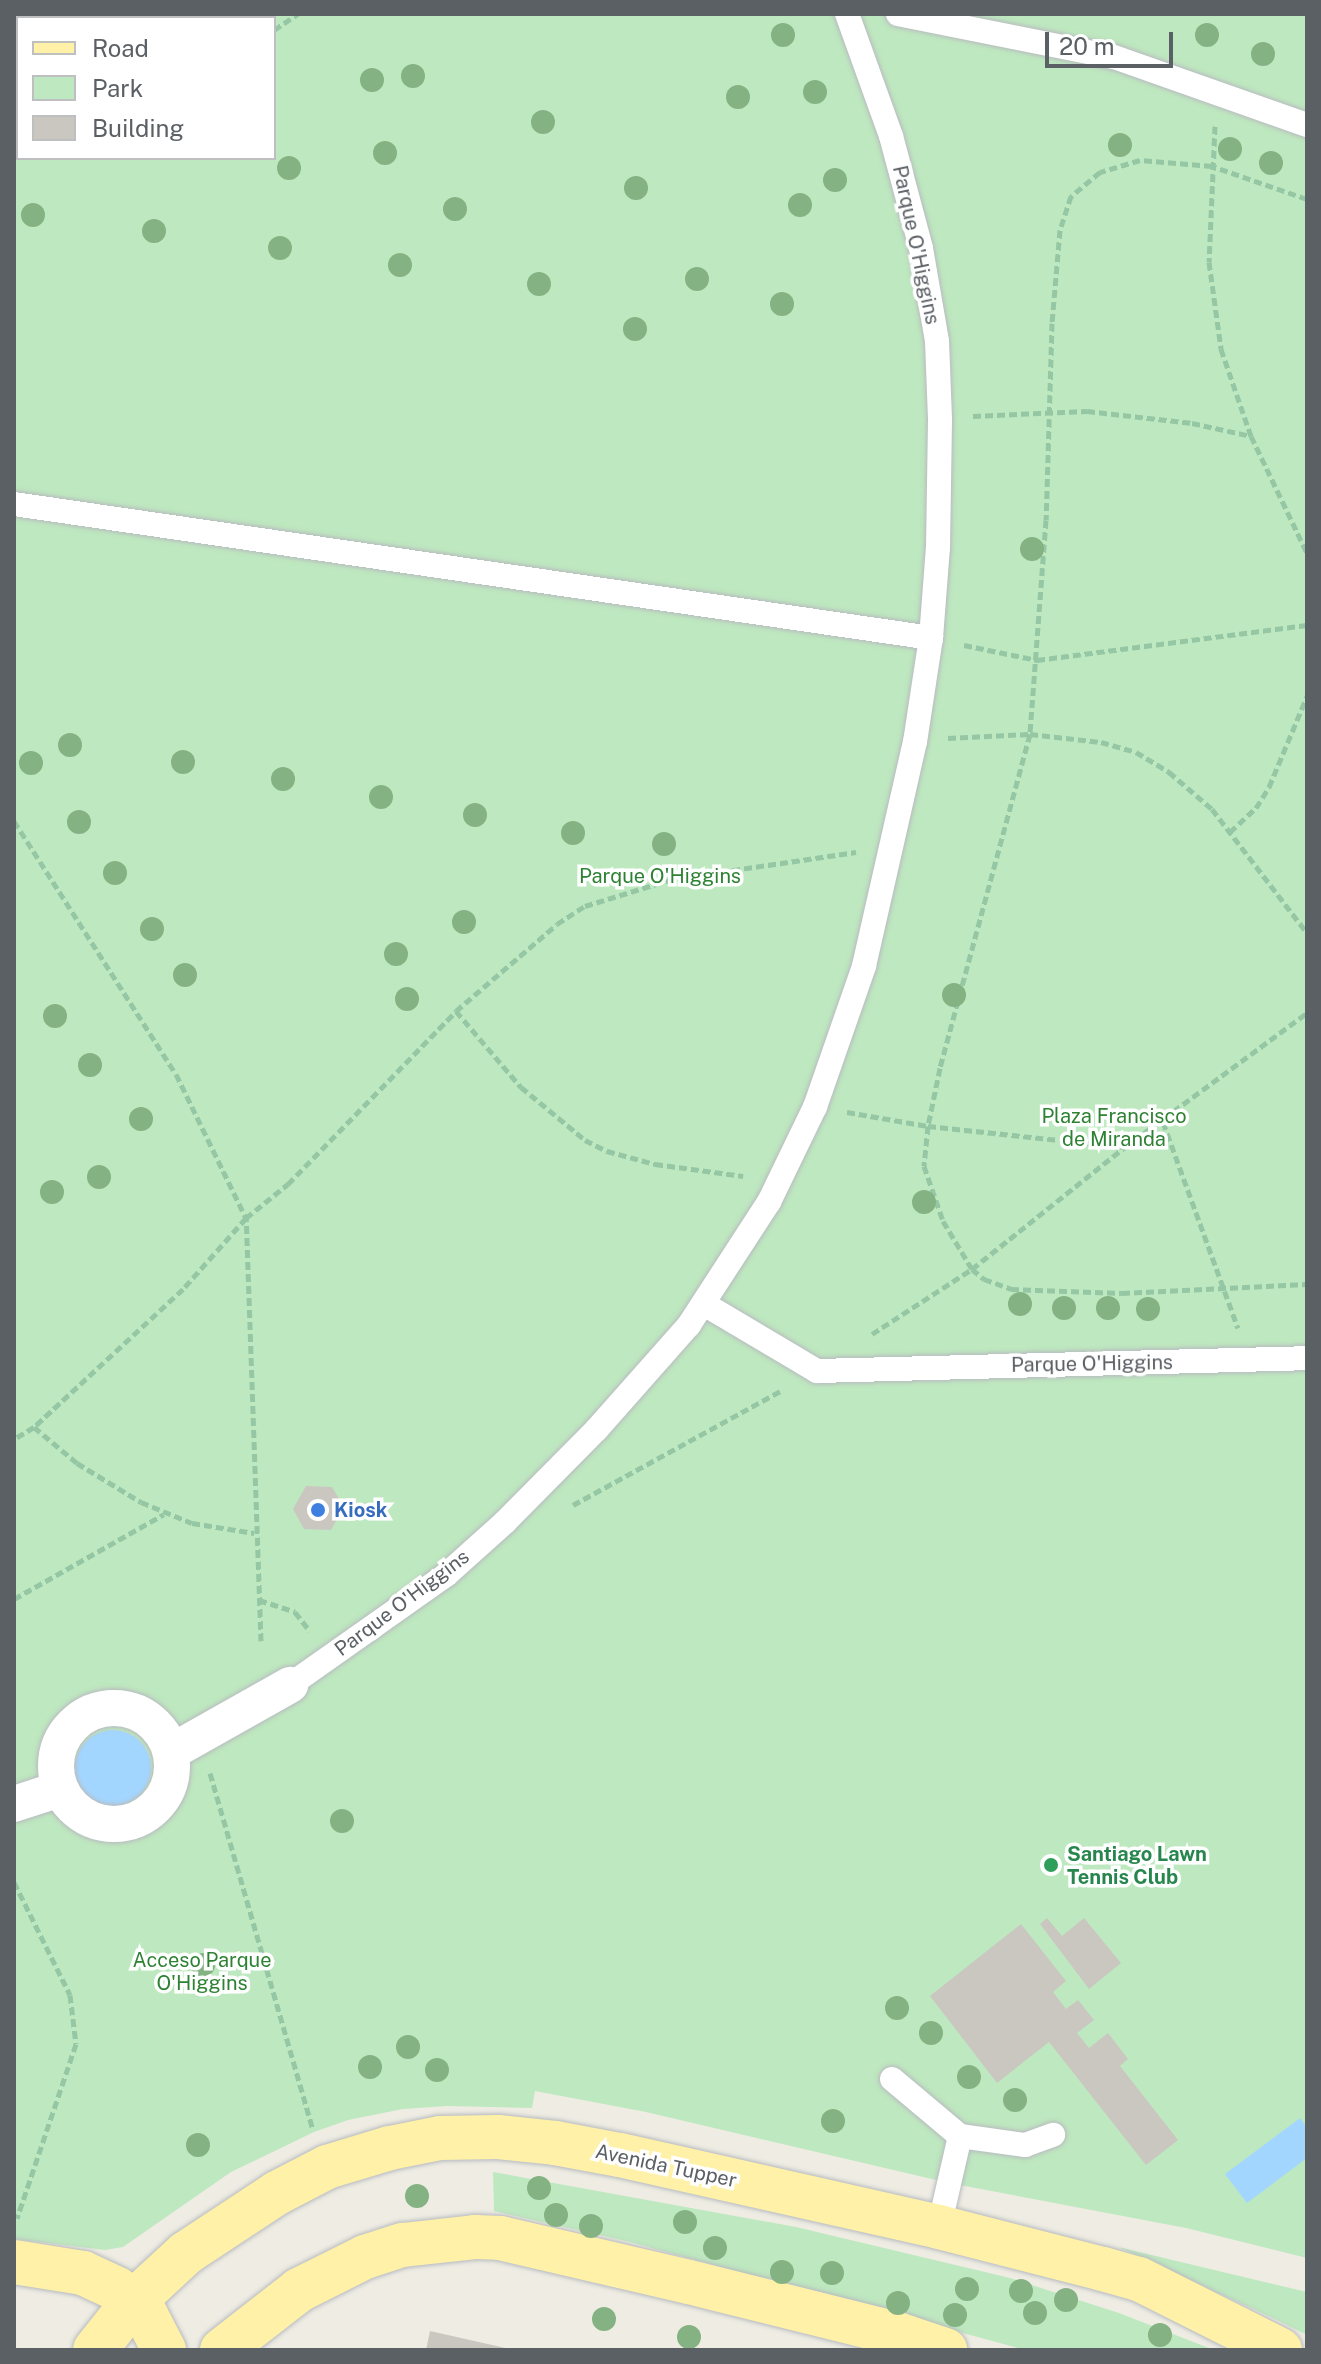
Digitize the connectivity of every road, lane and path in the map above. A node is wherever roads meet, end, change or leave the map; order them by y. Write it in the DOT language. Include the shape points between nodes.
graph roads {
  1 [pos="298,14"];
  2 [pos="847,14"];
  3 [pos="898,14"];
  4 [pos="276,29"];
  5 [pos="1219,93"];
  6 [pos="1307,125"];
  7 [pos="1212,166"];
  8 [pos="1307,199"];
  9 [pos="1051,410"];
  10 [pos="940,419"];
  11 [pos="1251,436"];
  12 [pos="14,504"];
  13 [pos="1307,553"];
  14 [pos="1307,625"];
  15 [pos="931,638"];
  16 [pos="1037,660"];
  17 [pos="1307,696"];
  18 [pos="1030,734"];
  19 [pos="915,742"];
  20 [pos="14,821"];
  21 [pos="1230,832"];
  22 [pos="893,846"];
  23 [pos="1307,933"];
  24 [pos="456,1011"];
  25 [pos="1307,1013"];
  26 [pos="815,1107"];
  27 [pos="1163,1122"];
  28 [pos="928,1126"];
  29 [pos="1125,1147"];
  30 [pos="779,1180"];
  31 [pos="246,1218"];
  32 [pos="972,1269"];
  33 [pos="1307,1284"];
  34 [pos="1226,1290"];
  35 [pos="704,1304"];
  36 [pos="1307,1358"];
  37 [pos="1249,1361"];
  38 [pos="817,1371"];
  39 [pos="34,1427"];
  40 [pos="14,1439"];
  41 [pos="570,1507"];
  42 [pos="165,1514"];
  43 [pos="254,1533"];
  44 [pos="14,1599"];
  45 [pos="259,1600"];
  46 [pos="261,1641"];
  47 [pos="329,1657"];
  48 [pos="290,1685"];
  49 [pos="185,1745"];
  50 [pos="60,1789"];
  51 [pos="14,1804"];
  52 [pos="14,1882"];
  53 [pos="892,2079"];
  54 [pos="1053,2135"];
  55 [pos="960,2136"];
  56 [pos="327,2167"];
  57 [pos="14,2227"];
  58 [pos="939,2227"];
  59 [pos="14,2262"];
  60 [pos="133,2302"];
  61 [pos="95,2350"];
  62 [pos="164,2350"];
  63 [pos="222,2350"];
  64 [pos="945,2350"];
  65 [pos="1280,2350"];
  1 -- 4 [label="path"];
  2 -- 10 [label="lane, Parque O'Higgins" via="891,136 921,248 937,341"];
  3 -- 5 [label="lane" via="1114,57"];
  5 -- 6 [label="lane"];
  5 -- 7 [label="path"];
  7 -- 8 [label="path"];
  7 -- 9 [label="path" via="1140,160 1100,172 1071,196 1060,230"];
  7 -- 11 [label="path" via="1209,262 1216,322"];
  9 -- 10 [label="path"];
  9 -- 11 [label="path" via="1130,415"];
  9 -- 16 [label="path"];
  10 -- 15 [label="lane, Parque O'Higgins"];
  11 -- 13 [label="path"];
  12 -- 15 [label="lane"];
  14 -- 16 [label="path"];
  15 -- 16 [label="path"];
  15 -- 19 [label="lane, Parque O'Higgins"];
  16 -- 18 [label="path"];
  17 -- 21 [label="path" via="1269,787"];
  18 -- 19 [label="path"];
  18 -- 21 [label="path" via="1136,752 1169,772"];
  18 -- 28 [label="path"];
  19 -- 22 [label="lane, Parque O'Higgins"];
  20 -- 31 [label="path" via="176,1074"];
  21 -- 23 [label="path"];
  22 -- 24 [label="path" via="673,879 585,906"];
  22 -- 26 [label="lane, Parque O'Higgins" via="864,966"];
  24 -- 30 [label="path" via="521,1087 596,1145 655,1164"];
  24 -- 31 [label="path" via="288,1184"];
  25 -- 27 [label="path"];
  26 -- 28 [label="path"];
  26 -- 30 [label="lane, Parque O'Higgins"];
  27 -- 29 [label="path"];
  27 -- 34 [label="path"];
  28 -- 29 [label="path"];
  28 -- 32 [label="path" via="924,1166 943,1221"];
  29 -- 32 [label="path"];
  30 -- 35 [label="lane, Parque O'Higgins"];
  31 -- 39 [label="path" via="183,1289"];
  31 -- 43 [label="path"];
  32 -- 34 [label="path" via="1011,1289 1035,1292"];
  32 -- 38 [label="path"];
  33 -- 34 [label="path"];
  34 -- 37 [label="path"];
  35 -- 38 [label="lane"];
  35 -- 47 [label="lane, Parque O'Higgins" via="632,1390 505,1522 446,1575"];
  36 -- 37 [label="lane, Parque O'Higgins"];
  37 -- 38 [label="lane, Parque O'Higgins"];
  38 -- 41 [label="path"];
  39 -- 40 [label="path"];
  39 -- 42 [label="path" via="110,1485"];
  42 -- 43 [label="path" via="228,1532"];
  42 -- 44 [label="path"];
  43 -- 45 [label="path"];
  45 -- 46 [label="path"];
  45 -- 47 [label="path" via="295,1612"];
  47 -- 48 [label="lane, Parque O'Higgins"];
  48 -- 49 [label="street"];
  49 -- 50 [label="street" via="164,1797 140,1818 109,1825 94,1821"];
  49 -- 50 [label="street" via="165,1737 143,1714 111,1707 95,1710 81,1717 61,1742 56,1773"];
  49 -- 56 [label="path"];
  50 -- 51 [label="street"];
  52 -- 57 [label="path" via="70,1995 76,2044"];
  53 -- 55 [label="lane"];
  54 -- 55 [label="lane" via="1025,2145"];
  55 -- 58 [label="lane"];
  56 -- 58 [label="main road, Avenida Tupper" via="440,2138 498,2137 620,2155"];
  56 -- 60 [label="main road, Avenida Tupper" via="228,2222"];
  58 -- 65 [label="main road, Avenida Tupper" via="1139,2279"];
  59 -- 60 [label="main road" via="83,2273"];
  60 -- 61 [label="main road, Avenida Tupper"];
  60 -- 62 [label="main road" via="154,2325"];
  63 -- 64 [label="main road" via="299,2290 365,2257 403,2245 475,2237 500,2238 689,2282"];
}
